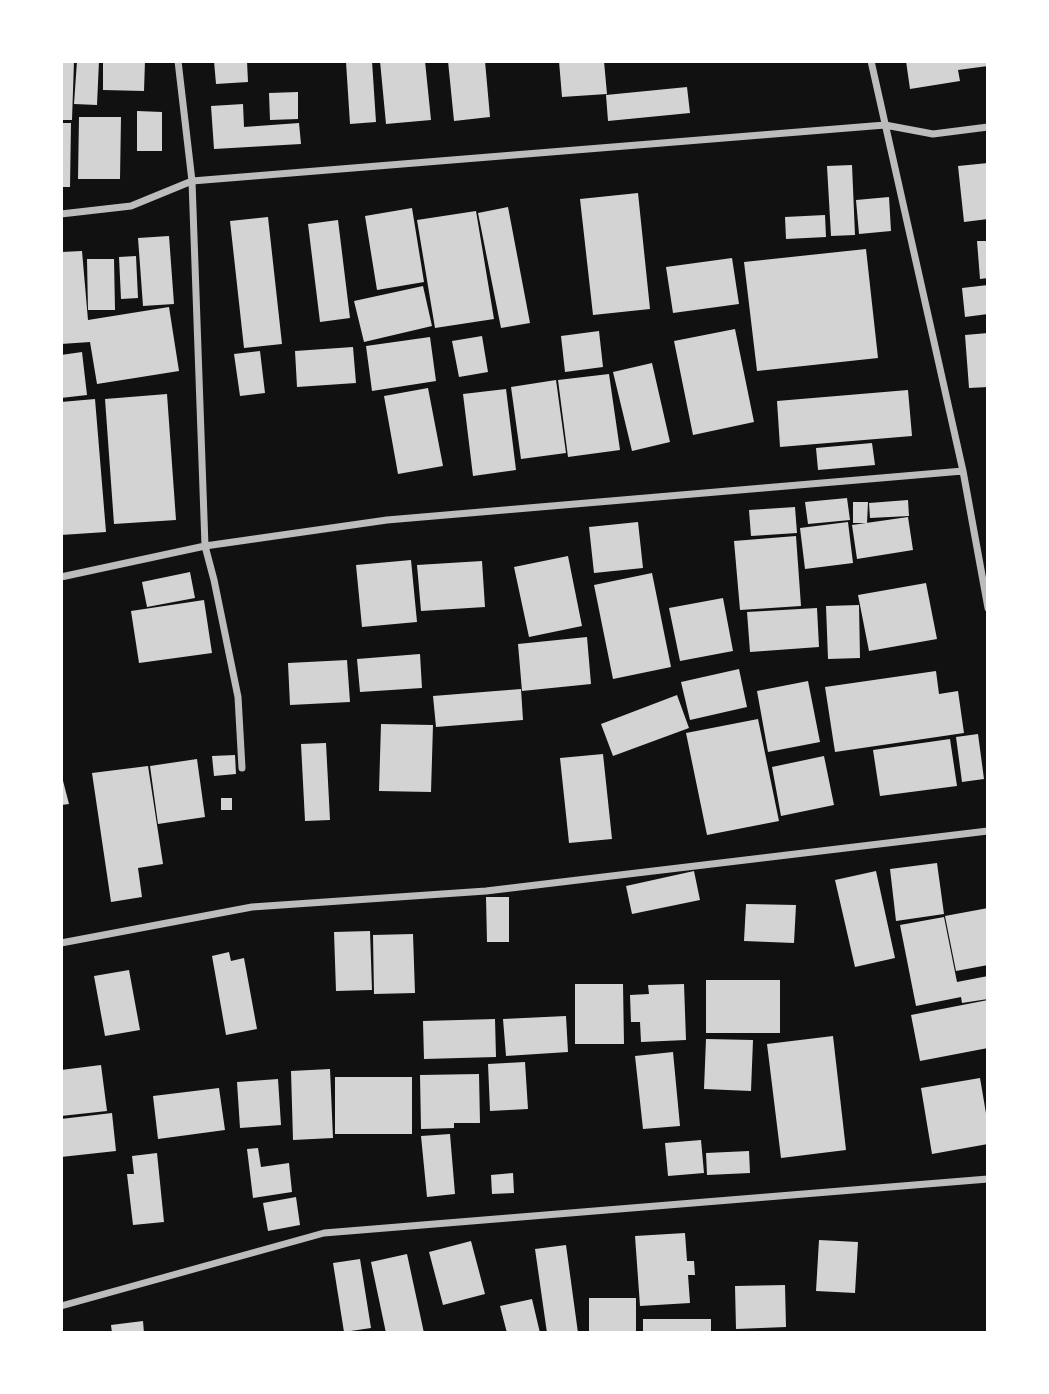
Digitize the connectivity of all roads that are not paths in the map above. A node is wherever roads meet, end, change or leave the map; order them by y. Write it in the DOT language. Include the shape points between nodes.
graph roads {
  1 [pos="178,61"];
  2 [pos="871,61"];
  3 [pos="886,125"];
  4 [pos="988,127"];
  5 [pos="192,181"];
  6 [pos="61,214"];
  7 [pos="963,471"];
  8 [pos="205,546"];
  9 [pos="61,577"];
  10 [pos="988,608"];
  11 [pos="242,768"];
  12 [pos="988,831"];
  13 [pos="61,943"];
  14 [pos="988,1179"];
  15 [pos="61,1307"];
  1 -- 5 [label="street"];
  2 -- 3 [label="street"];
  3 -- 4 [label="street" via="933,134"];
  3 -- 5 [label="street"];
  3 -- 7 [label="street"];
  5 -- 6 [label="street" via="131,206"];
  5 -- 8 [label="street"];
  7 -- 8 [label="street" via="387,520"];
  7 -- 10 [label="street"];
  8 -- 9 [label="street"];
  8 -- 11 [label="street" via="238,697"];
  12 -- 13 [label="street" via="486,891 251,907"];
  14 -- 15 [label="street" via="324,1233"];
}
